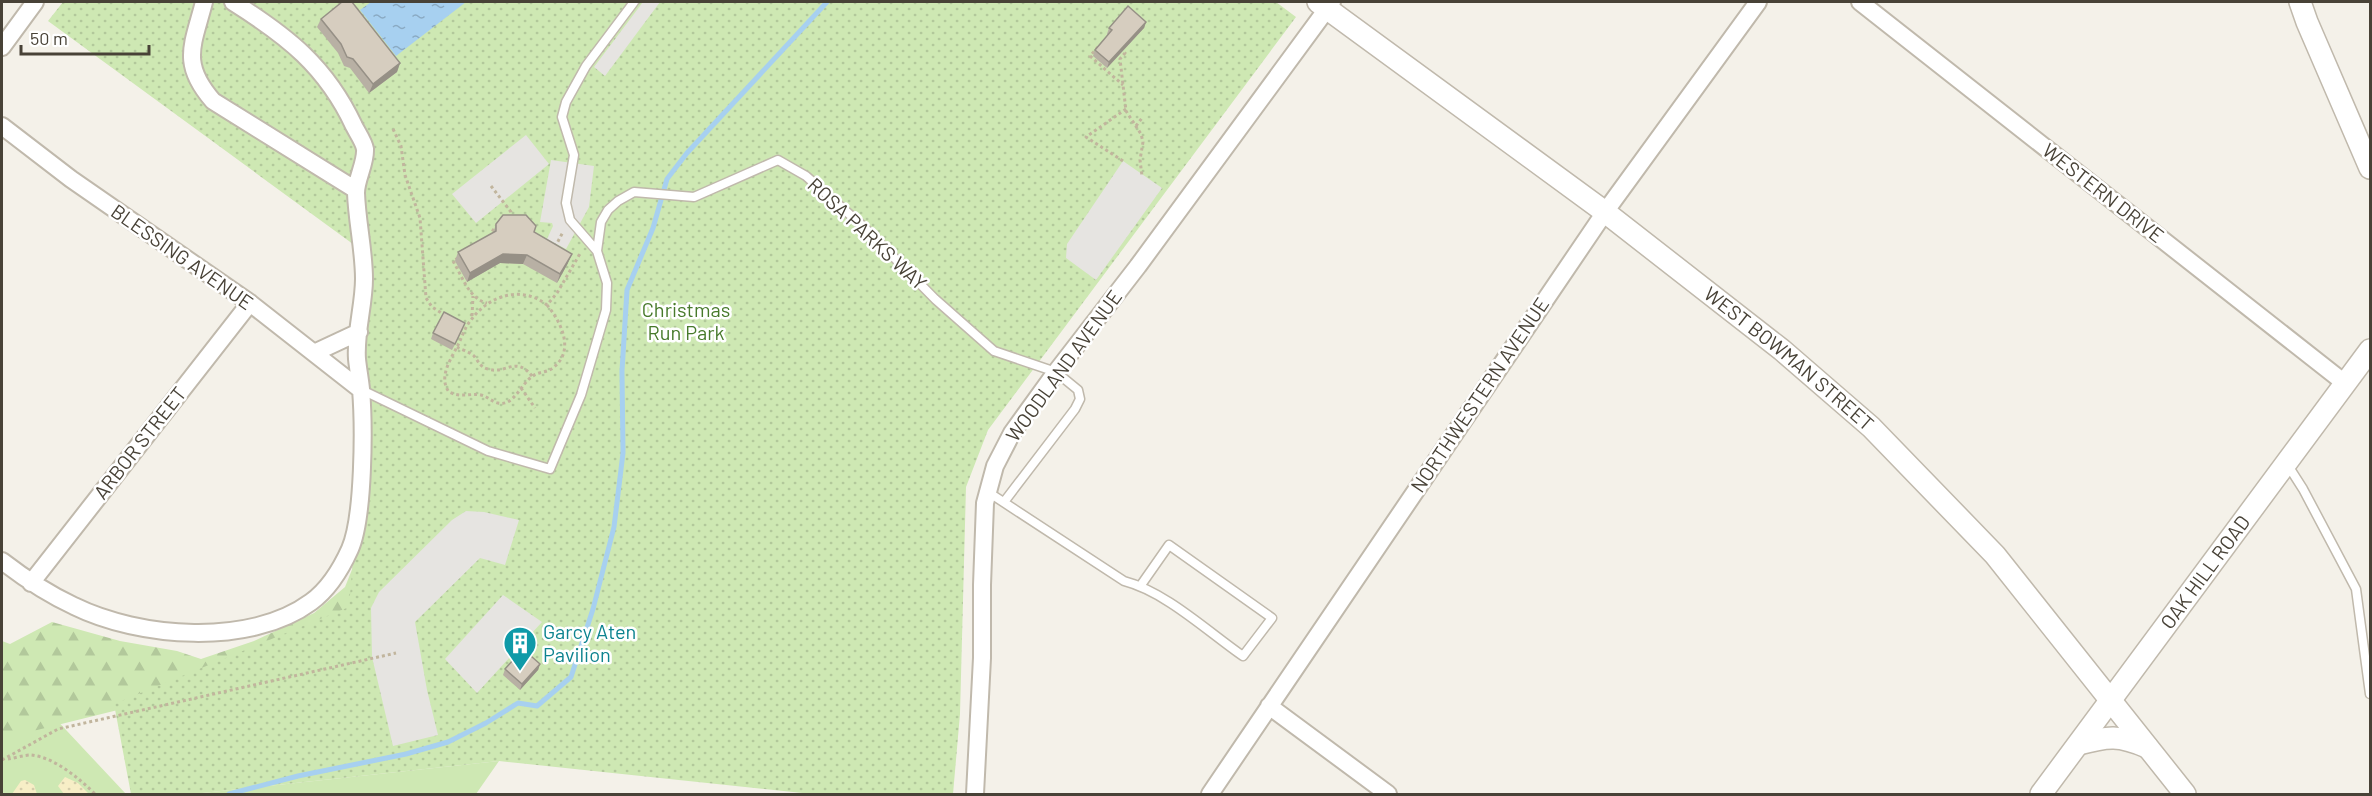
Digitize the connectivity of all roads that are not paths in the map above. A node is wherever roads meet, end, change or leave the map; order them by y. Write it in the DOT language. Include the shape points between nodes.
graph roads {
  1 [pos="35,2"];
  2 [pos="204,2"];
  3 [pos="233,2"];
  4 [pos="634,2"];
  5 [pos="1758,2"];
  6 [pos="1860,2"];
  7 [pos="2300,2"];
  8 [pos="1326,4"];
  9 [pos="2,47"];
  10 [pos="2,126"];
  11 [pos="2370,168"];
  12 [pos="356,190"];
  13 [pos="1605,212"];
  14 [pos="597,251"];
  15 [pos="250,303"];
  16 [pos="359,332"];
  17 [pos="2370,350"];
  18 [pos="314,353"];
  19 [pos="1056,372"];
  20 [pos="2346,384"];
  21 [pos="361,390"];
  22 [pos="2286,464"];
  23 [pos="988,492"];
  24 [pos="1004,501"];
  25 [pos="2,561"];
  26 [pos="31,583"];
  27 [pos="1141,585"];
  28 [pos="2370,694"];
  29 [pos="2110,701"];
  30 [pos="1269,706"];
  31 [pos="2079,744"];
  32 [pos="2148,747"];
  33 [pos="975,795"];
  34 [pos="1210,795"];
  35 [pos="1388,795"];
  36 [pos="2041,795"];
  37 [pos="2185,795"];
  1 -- 9 [label="street"];
  2 -- 12 [label="street" via="192,49 192,68 199,84 213,101"];
  3 -- 12 [label="street" via="275,28 332,85 365,149"];
  4 -- 14 [label="lane" via="586,66 562,117 574,155 566,203 570,220"];
  5 -- 13 [label="street, NORTHWESTERN AVENUE"];
  6 -- 20 [label="street, WESTERN DRIVE"];
  7 -- 11 [label="street"];
  8 -- 13 [label="street, WEST BOWMAN STREET"];
  8 -- 19 [label="street, WOODLAND AVENUE" via="1138,266"];
  10 -- 15 [label="street, BLESSING AVENUE" via="71,179"];
  12 -- 16 [label="street" via="364,278"];
  13 -- 29 [label="street, WEST BOWMAN STREET" via="1782,350 1871,427 1995,555"];
  13 -- 30 [label="street, NORTHWESTERN AVENUE"];
  14 -- 19 [label="lane, ROSA PARKS WAY" via="604,216 634,192 694,197 777,160 806,176 994,351"];
  14 -- 21 [label="lane, ROSA PARKS WAY" via="607,283 606,310 581,394 550,470 488,451"];
  15 -- 18 [label="street, BLESSING AVENUE"];
  15 -- 26 [label="street, ARBOR STREET"];
  16 -- 18 [label="street"];
  16 -- 21 [label="street"];
  17 -- 20 [label="street, OAK HILL ROAD"];
  18 -- 21 [label="street, BLESSING AVENUE"];
  19 -- 23 [label="street, WOODLAND AVENUE" via="1012,433 995,466"];
  19 -- 24 [label="lane" via="1078,390 1080,399"];
  20 -- 22 [label="street, OAK HILL ROAD"];
  21 -- 26 [label="street" via="359,505 351,547 335,577 312,602 256,626 203,635 126,625 75,607"];
  22 -- 28 [label="lane" via="2356,589"];
  22 -- 29 [label="street, OAK HILL ROAD"];
  23 -- 24 [label="lane"];
  23 -- 33 [label="street, WOODLAND AVENUE"];
  24 -- 27 [label="lane" via="1114,575"];
  25 -- 26 [label="street"];
  27 -- 27 [label="lane" via="1243,656 1272,618 1169,545"];
  29 -- 31 [label="street, OAK HILL ROAD"];
  29 -- 32 [label="street, WEST BOWMAN STREET"];
  30 -- 34 [label="street, NORTHWESTERN AVENUE"];
  30 -- 35 [label="street"];
  31 -- 32 [label="street" via="2108,736"];
  31 -- 36 [label="street, OAK HILL ROAD"];
  32 -- 37 [label="street, WEST BOWMAN STREET"];
}
